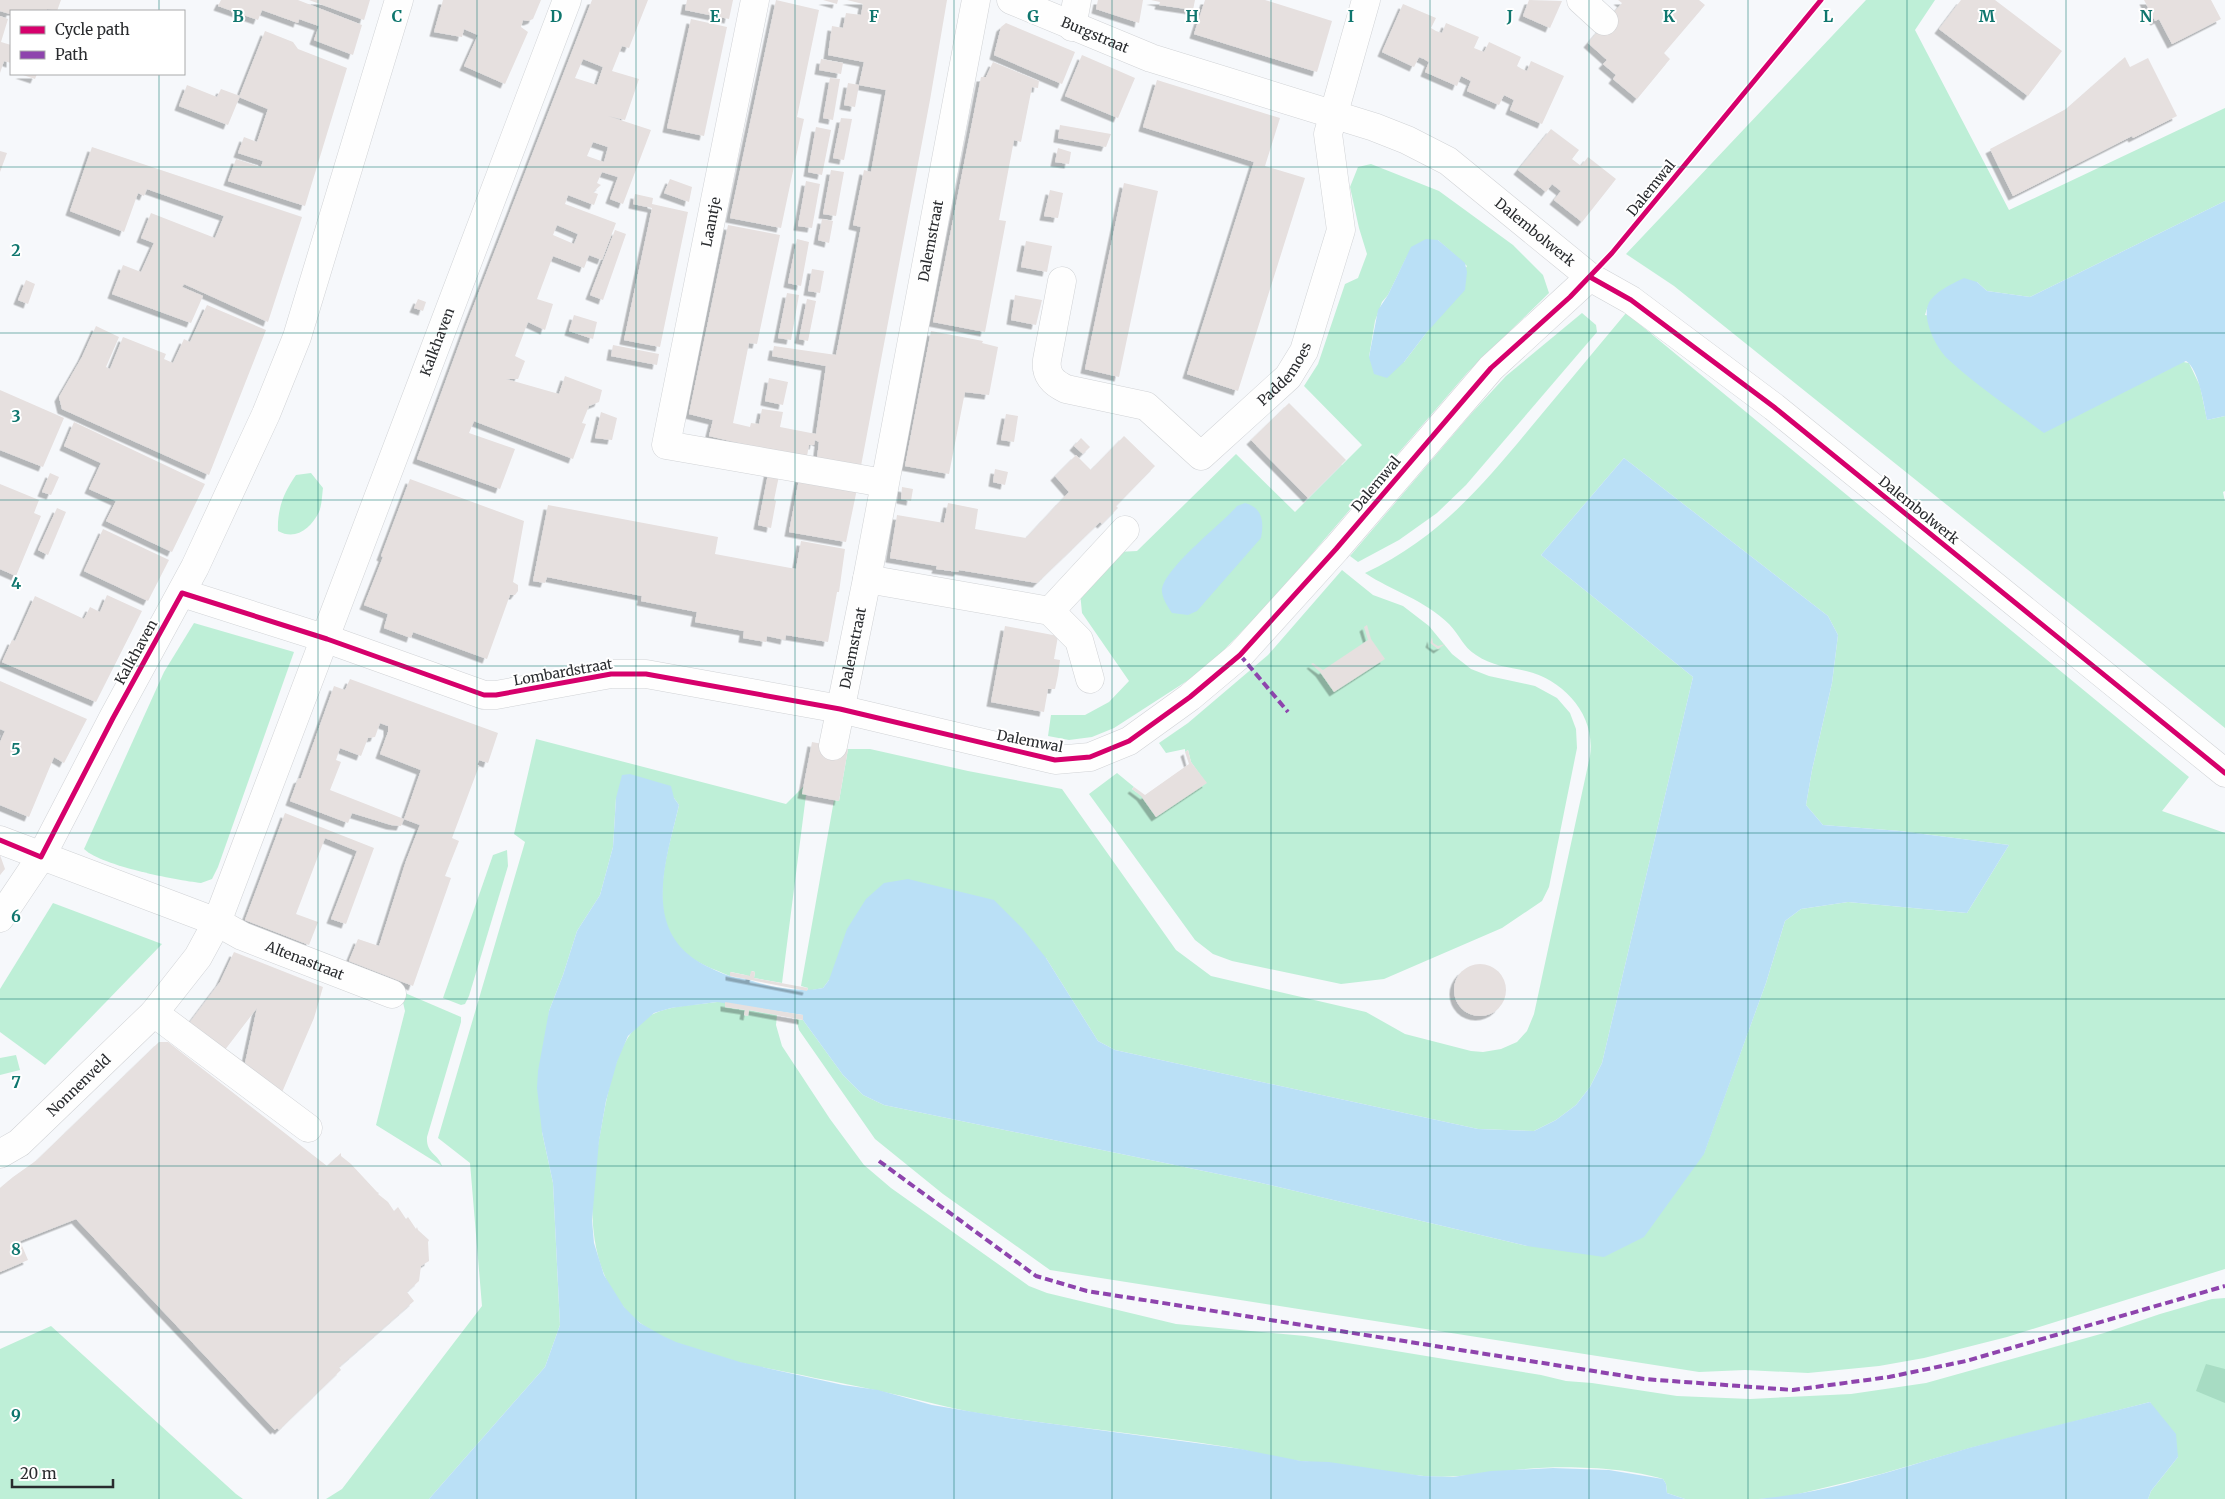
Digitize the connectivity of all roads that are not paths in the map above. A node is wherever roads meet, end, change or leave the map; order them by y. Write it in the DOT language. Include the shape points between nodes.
graph roads {
  1 [pos="400,0"];
  2 [pos="567,0"];
  3 [pos="755,0"];
  4 [pos="976,0"];
  5 [pos="1011,0"];
  6 [pos="1077,0"];
  7 [pos="1366,0"];
  8 [pos="1582,0"];
  9 [pos="1604,21"];
  10 [pos="1072,27"];
  11 [pos="1151,58"];
  12 [pos="1333,114"];
  13 [pos="1590,277"];
  14 [pos="1062,281"];
  15 [pos="884,484"];
  16 [pos="1125,530"];
  17 [pos="866,579"];
  18 [pos="182,593"];
  19 [pos="1050,611"];
  20 [pos="326,639"];
  21 [pos="1090,679"];
  22 [pos="840,709"];
  23 [pos="833,746"];
  24 [pos="2225,773"];
  25 [pos="0,840"];
  26 [pos="41,857"];
  27 [pos="0,918"];
  28 [pos="217,922"];
  29 [pos="392,994"];
  30 [pos="154,1013"];
  31 [pos="308,1128"];
  32 [pos="0,1154"];
  1 -- 18 [label="street, Kalkhaven" via="296,337 266,414"];
  2 -- 20 [label="street, Kalkhaven"];
  3 -- 15 [label="street, Laantje" via="666,445"];
  4 -- 15 [label="street, Dalemstraat"];
  5 -- 10 [label="street, Burgstraat"];
  6 -- 10 [label="street"];
  7 -- 12 [label="street, Paddemoes"];
  8 -- 9 [label="street"];
  10 -- 11 [label="street, Burgstraat"];
  11 -- 12 [label="street, Dalembolwerk"];
  12 -- 13 [label="street, Dalembolwerk" via="1407,140 1448,162"];
  12 -- 14 [label="street, Paddemoes" via="1328,134 1329,151 1341,230 1304,351 1288,377 1201,456 1146,406 1066,389 1050,379 1046,368"];
  13 -- 22 [label="street, Dalemwal" via="1491,368 1240,656 1129,741 1090,757 1055,760"];
  13 -- 24 [label="street, Dalembolwerk" via="1631,300 1774,407"];
  15 -- 17 [label="street, Dalemstraat"];
  16 -- 19 [label="street"];
  17 -- 19 [label="street"];
  17 -- 22 [label="street, Dalemstraat"];
  18 -- 20 [label="street"];
  18 -- 26 [label="street, Kalkhaven"];
  19 -- 21 [label="street" via="1080,640"];
  20 -- 22 [label="street, Lombardstraat" via="490,696 623,672"];
  20 -- 28 [label="street, Kalkhaven"];
  22 -- 23 [label="street, Dalemstraat"];
  25 -- 26 [label="street"];
  26 -- 27 [label="street, Kalkhaven"];
  26 -- 28 [label="street"];
  28 -- 29 [label="street, Altenastraat" via="242,936"];
  28 -- 30 [label="street, Nonnenveld" via="198,957"];
  30 -- 31 [label="street"];
  30 -- 32 [label="street, Nonnenveld" via="19,1143"];
}
